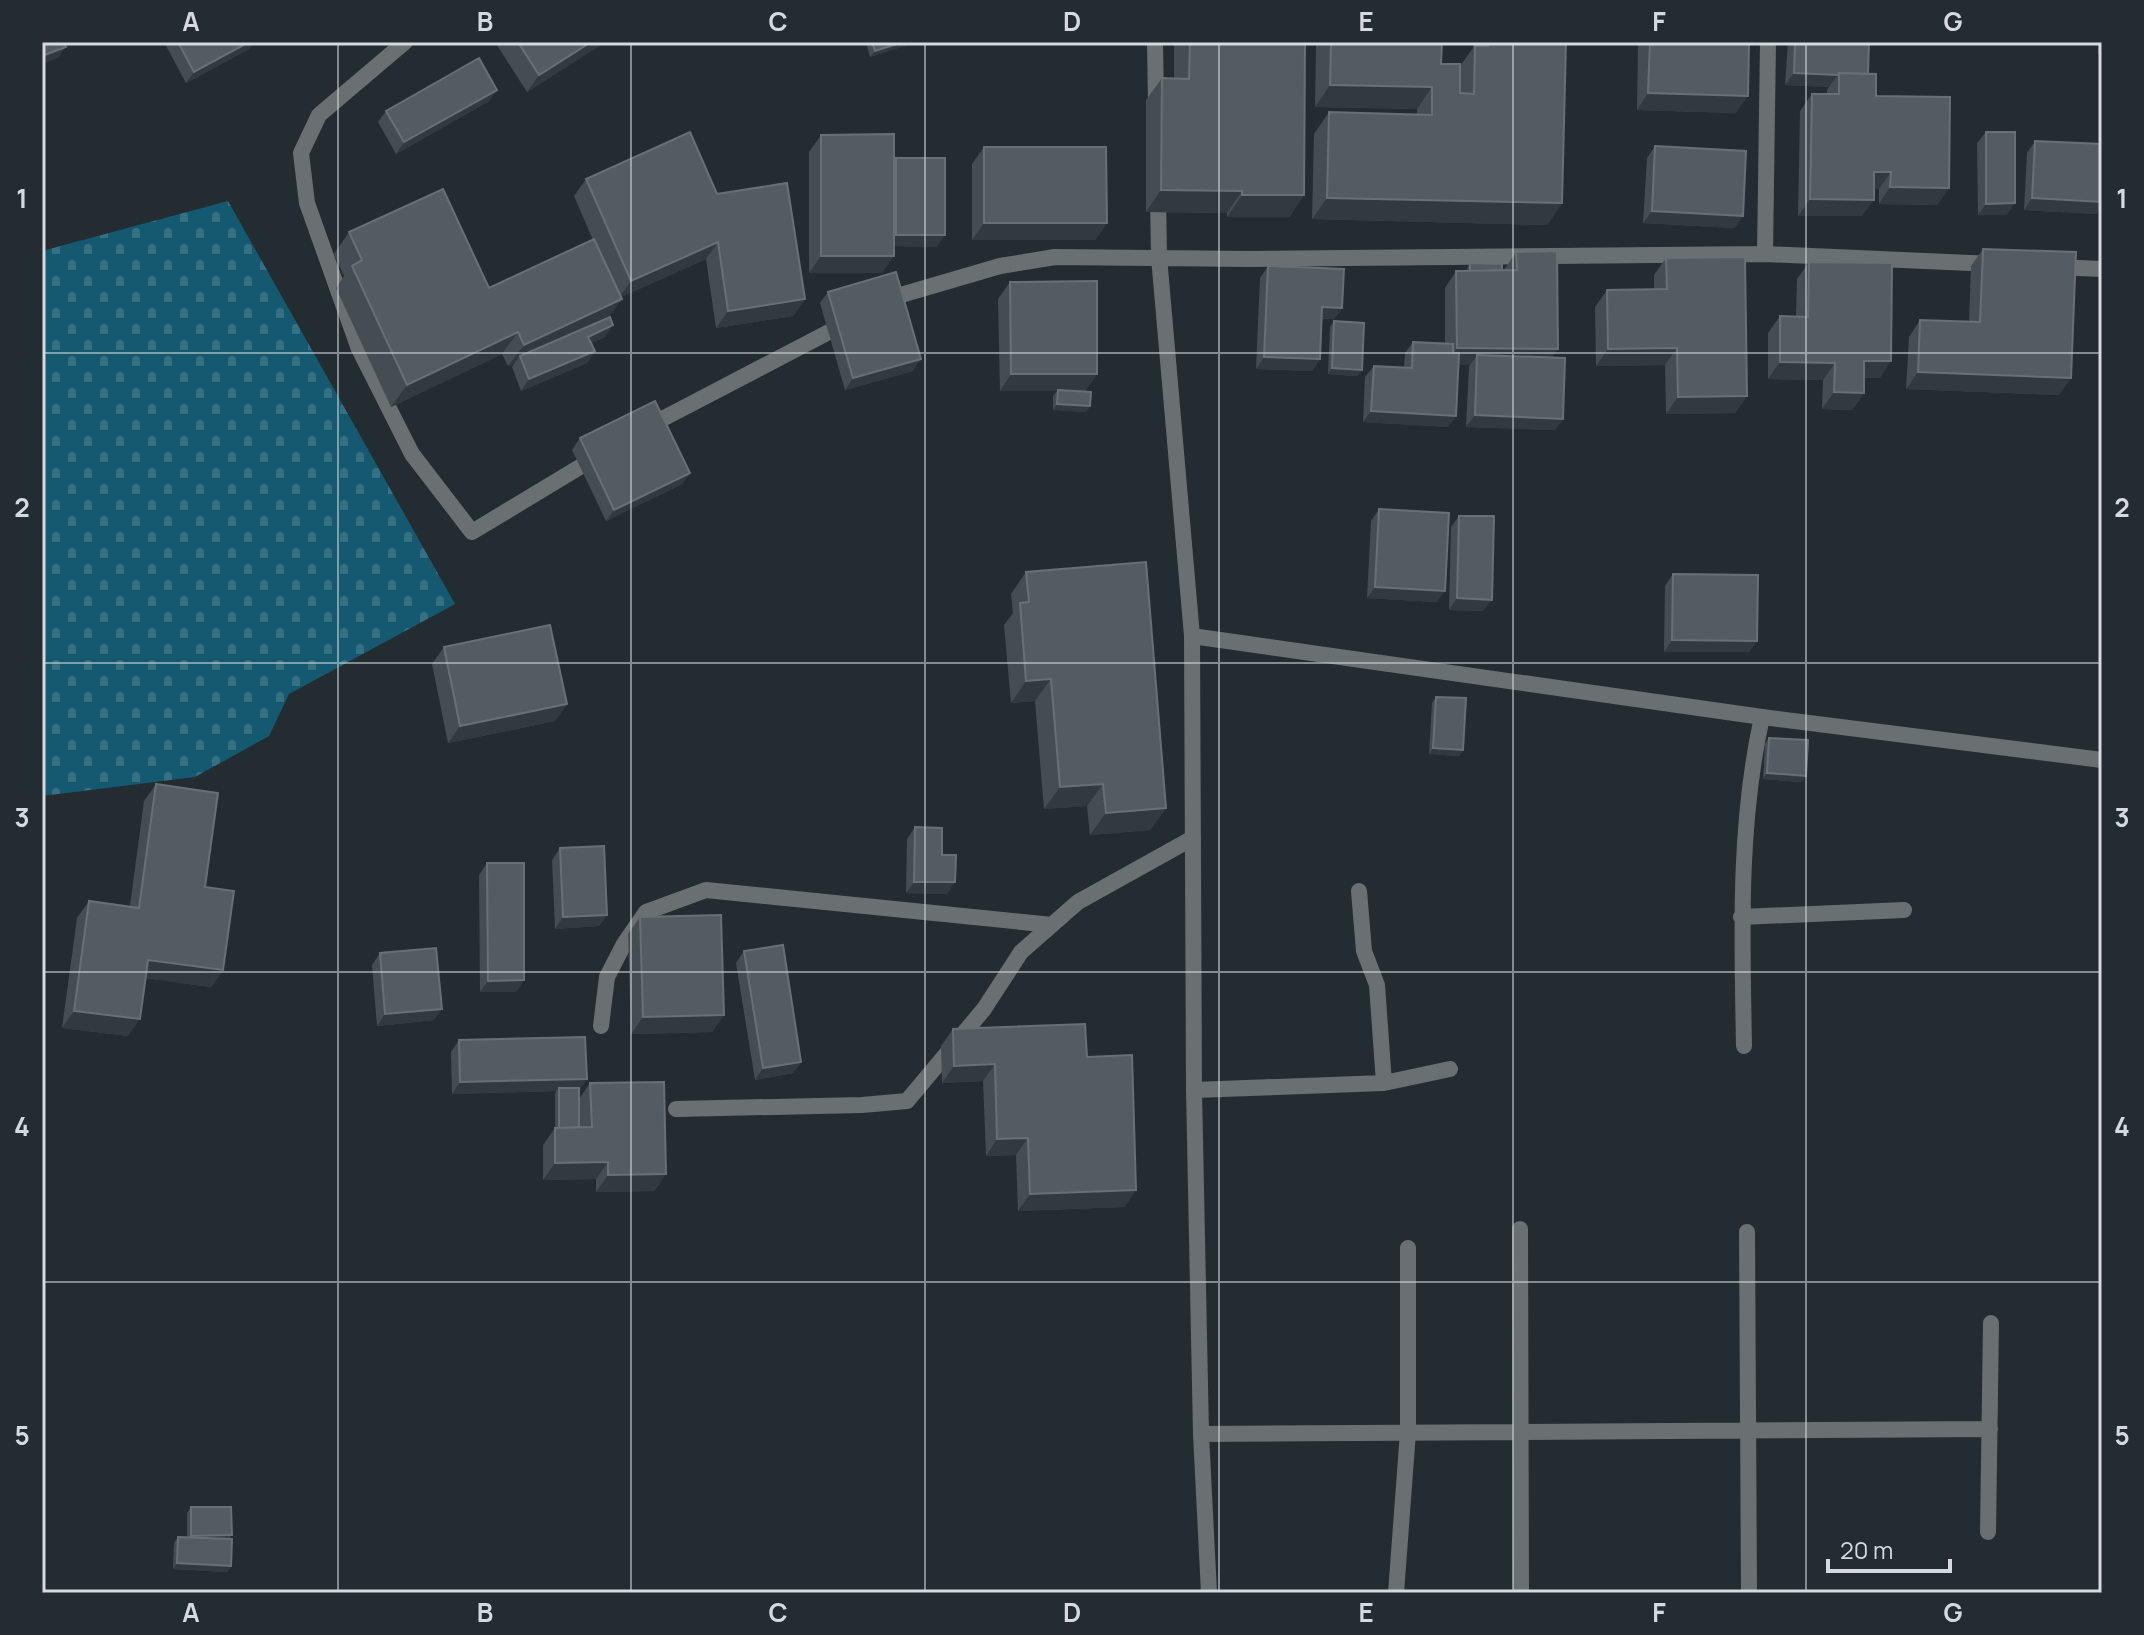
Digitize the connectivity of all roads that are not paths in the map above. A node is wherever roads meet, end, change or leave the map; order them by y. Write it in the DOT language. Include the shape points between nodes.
graph roads {
  1 [pos="405,42"];
  2 [pos="1155,42"];
  3 [pos="1768,42"];
  4 [pos="1157,119"];
  5 [pos="1158,180"];
  6 [pos="1765,254"];
  7 [pos="1159,257"];
  8 [pos="2010,265"];
  9 [pos="2041,266"];
  10 [pos="2102,269"];
  11 [pos="1192,636"];
  12 [pos="1762,717"];
  13 [pos="2102,760"];
  14 [pos="1193,838"];
  15 [pos="1359,891"];
  16 [pos="1904,910"];
  17 [pos="1741,917"];
  18 [pos="1052,925"];
  19 [pos="601,1026"];
  20 [pos="1744,1046"];
  21 [pos="1450,1069"];
  22 [pos="1384,1083"];
  23 [pos="1194,1090"];
  24 [pos="676,1109"];
  25 [pos="1520,1229"];
  26 [pos="1747,1232"];
  27 [pos="1408,1248"];
  28 [pos="1991,1323"];
  29 [pos="1990,1429"];
  30 [pos="1748,1430"];
  31 [pos="1520,1431"];
  32 [pos="1408,1432"];
  33 [pos="1201,1434"];
  34 [pos="1988,1532"];
  35 [pos="1209,1593"];
  36 [pos="1396,1593"];
  37 [pos="1521,1593"];
  38 [pos="1749,1593"];
  1 -- 7 [label="street" via="319,115 301,153 307,203 359,349 412,454 472,532 658,420 901,295 1000,266 1055,257"];
  2 -- 4 [label="street"];
  3 -- 6 [label="street"];
  5 -- 7 [label="street"];
  6 -- 7 [label="street"];
  6 -- 8 [label="street"];
  7 -- 11 [label="street"];
  9 -- 10 [label="street"];
  11 -- 12 [label="street"];
  11 -- 14 [label="street"];
  12 -- 13 [label="street"];
  12 -- 17 [label="street" via="1751,763"];
  14 -- 18 [label="street" via="1078,902"];
  14 -- 23 [label="street"];
  15 -- 22 [label="street" via="1364,951 1377,985"];
  16 -- 17 [label="street"];
  17 -- 20 [label="street"];
  18 -- 19 [label="street" via="706,890 646,912 607,977"];
  18 -- 24 [label="street" via="1021,952 984,1009 907,1101"];
  21 -- 22 [label="street"];
  22 -- 23 [label="street"];
  23 -- 33 [label="street"];
  25 -- 31 [label="street"];
  26 -- 30 [label="street"];
  27 -- 32 [label="street"];
  28 -- 29 [label="street"];
  29 -- 30 [label="street"];
  29 -- 34 [label="street"];
  30 -- 31 [label="street"];
  30 -- 38 [label="street"];
  31 -- 32 [label="street"];
  31 -- 37 [label="street"];
  32 -- 33 [label="street"];
  32 -- 36 [label="street"];
  33 -- 35 [label="street"];
}
